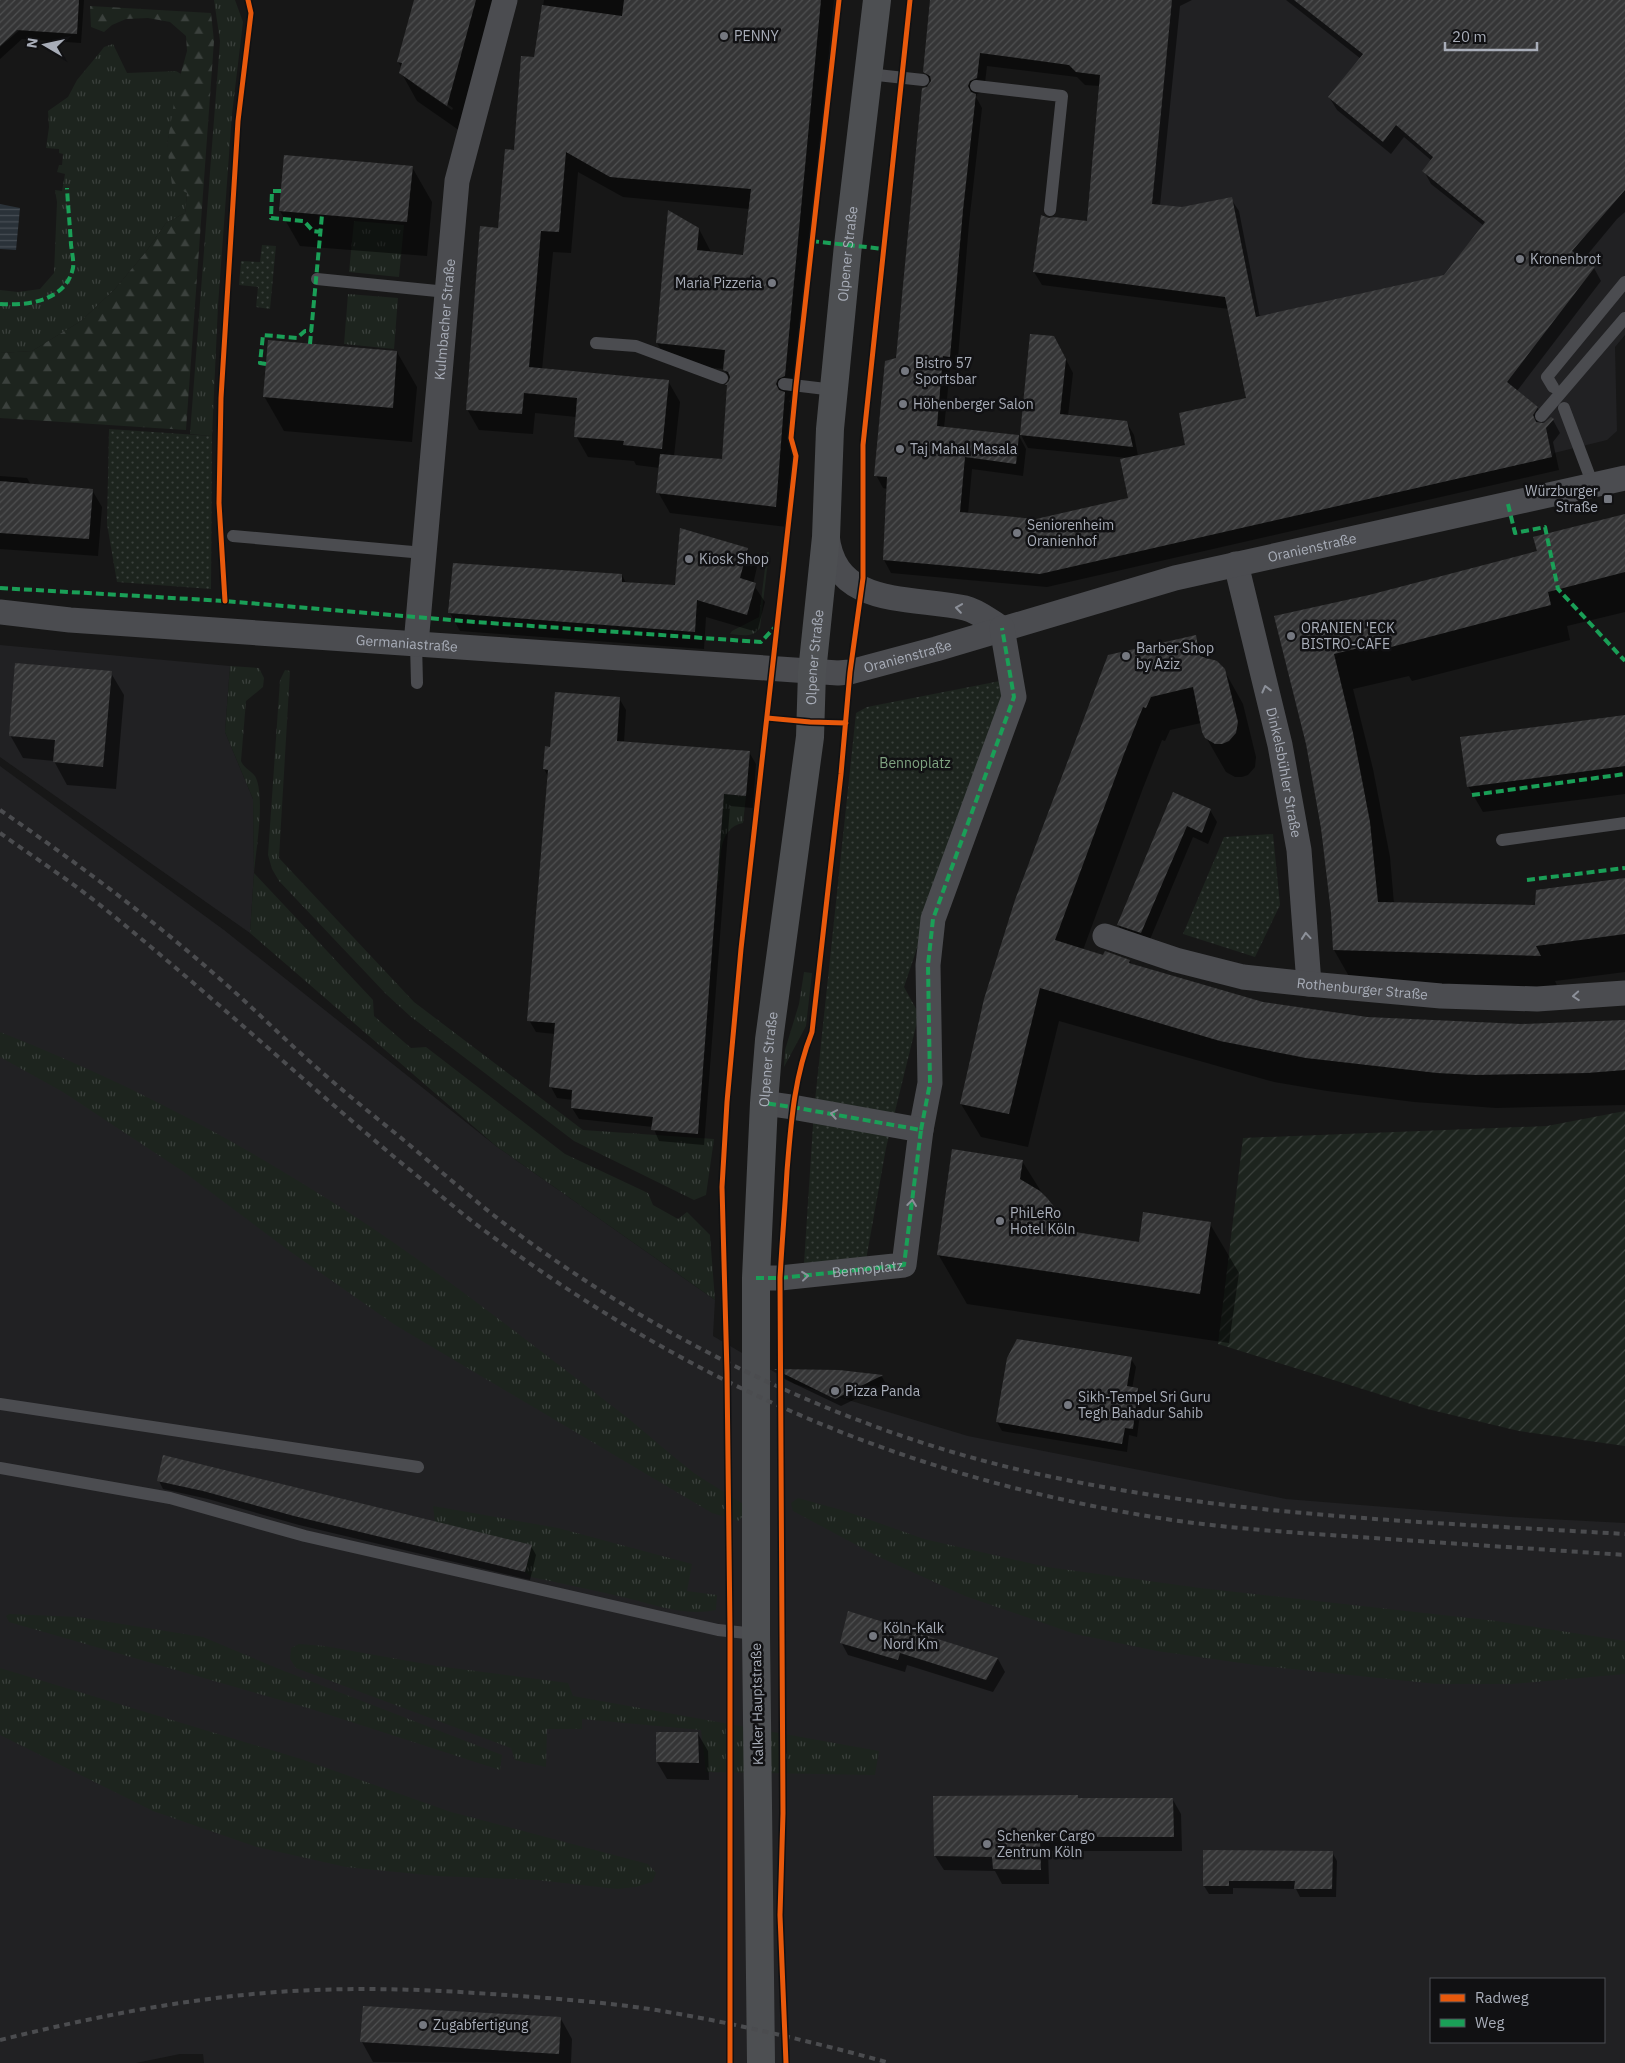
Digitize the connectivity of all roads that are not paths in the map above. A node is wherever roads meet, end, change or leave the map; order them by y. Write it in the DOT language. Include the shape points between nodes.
graph roads {
  1 [pos="505,0"];
  2 [pos="877,0"];
  3 [pos="868,74"];
  4 [pos="922,80"];
  5 [pos="976,86"];
  6 [pos="1050,210"];
  7 [pos="317,280"];
  8 [pos="1625,282"];
  9 [pos="447,292"];
  10 [pos="1625,318"];
  11 [pos="596,343"];
  12 [pos="722,378"];
  13 [pos="784,384"];
  14 [pos="1553,387"];
  15 [pos="834,390"];
  16 [pos="1564,408"];
  17 [pos="1541,416"];
  18 [pos="1625,478"];
  19 [pos="1593,485"];
  20 [pos="826,523"];
  21 [pos="233,536"];
  22 [pos="424,553"];
  23 [pos="1236,564"];
  24 [pos="0,612"];
  25 [pos="1002,628"];
  26 [pos="416,644"];
  27 [pos="812,672"];
  28 [pos="418,683"];
  29 [pos="1625,823"];
  30 [pos="1502,840"];
  31 [pos="1105,936"];
  32 [pos="1309,984"];
  33 [pos="1625,992"];
  34 [pos="764,1103"];
  35 [pos="921,1130"];
  36 [pos="756,1278"];
  37 [pos="756,1344"];
  38 [pos="0,1404"];
  39 [pos="418,1467"];
  40 [pos="0,1468"];
  41 [pos="756,1634"];
  42 [pos="761,2063"];
  1 -- 9 [label="street, Kulmbacher Straße" via="460,168"];
  2 -- 3 [label="main road, Olpener Straße"];
  3 -- 4 [label="lane"];
  3 -- 15 [label="main road, Olpener Straße"];
  5 -- 6 [label="lane" via="1062,96"];
  7 -- 9 [label="lane"];
  8 -- 14 [label="lane" via="1547,377"];
  9 -- 22 [label="street, Kulmbacher Straße"];
  10 -- 17 [label="lane"];
  11 -- 12 [label="lane" via="636,346"];
  13 -- 15 [label="lane"];
  15 -- 20 [label="main road, Olpener Straße"];
  16 -- 19 [label="lane"];
  18 -- 19 [label="street, Oranienstraße"];
  19 -- 23 [label="street, Oranienstraße"];
  25 -- 20 [label="street, one-way" via="967,608 898,600 860,588 844,575 833,558"];
  20 -- 27 [label="main road, Olpener Straße"];
  21 -- 22 [label="lane"];
  22 -- 26 [label="street, Kulmbacher Straße"];
  23 -- 25 [label="street, Oranienstraße" via="1175,578"];
  32 -- 23 [label="street, Dinkelsbühler Straße, one-way" via="1299,850 1280,745"];
  24 -- 26 [label="street, Germaniastraße" via="70,620"];
  25 -- 27 [label="street, Oranienstraße" via="850,672"];
  25 -- 35 [label="street, Bennoplatz" via="1014,697 933,919 928,965 930,1083"];
  26 -- 27 [label="street, Germaniastraße"];
  26 -- 28 [label="lane"];
  27 -- 34 [label="main road, Olpener Straße" via="810,737"];
  29 -- 30 [label="lane"];
  31 -- 32 [label="street, Rothenburger Straße" via="1176,960 1243,977"];
  33 -- 32 [label="street, Rothenburger Straße, one-way" via="1537,999 1441,996"];
  35 -- 34 [label="street, one-way"];
  34 -- 36 [label="main road, Olpener Straße"];
  36 -- 35 [label="street, Bennoplatz, one-way" via="904,1265"];
  36 -- 37 [label="main road, Olpener Straße"];
  37 -- 41 [label="main road, Kalker Hauptstraße"];
  38 -- 39 [label="lane"];
  40 -- 41 [label="lane" via="170,1498 324,1541 718,1630"];
  41 -- 42 [label="main road, Kalker Hauptstraße"];
}
